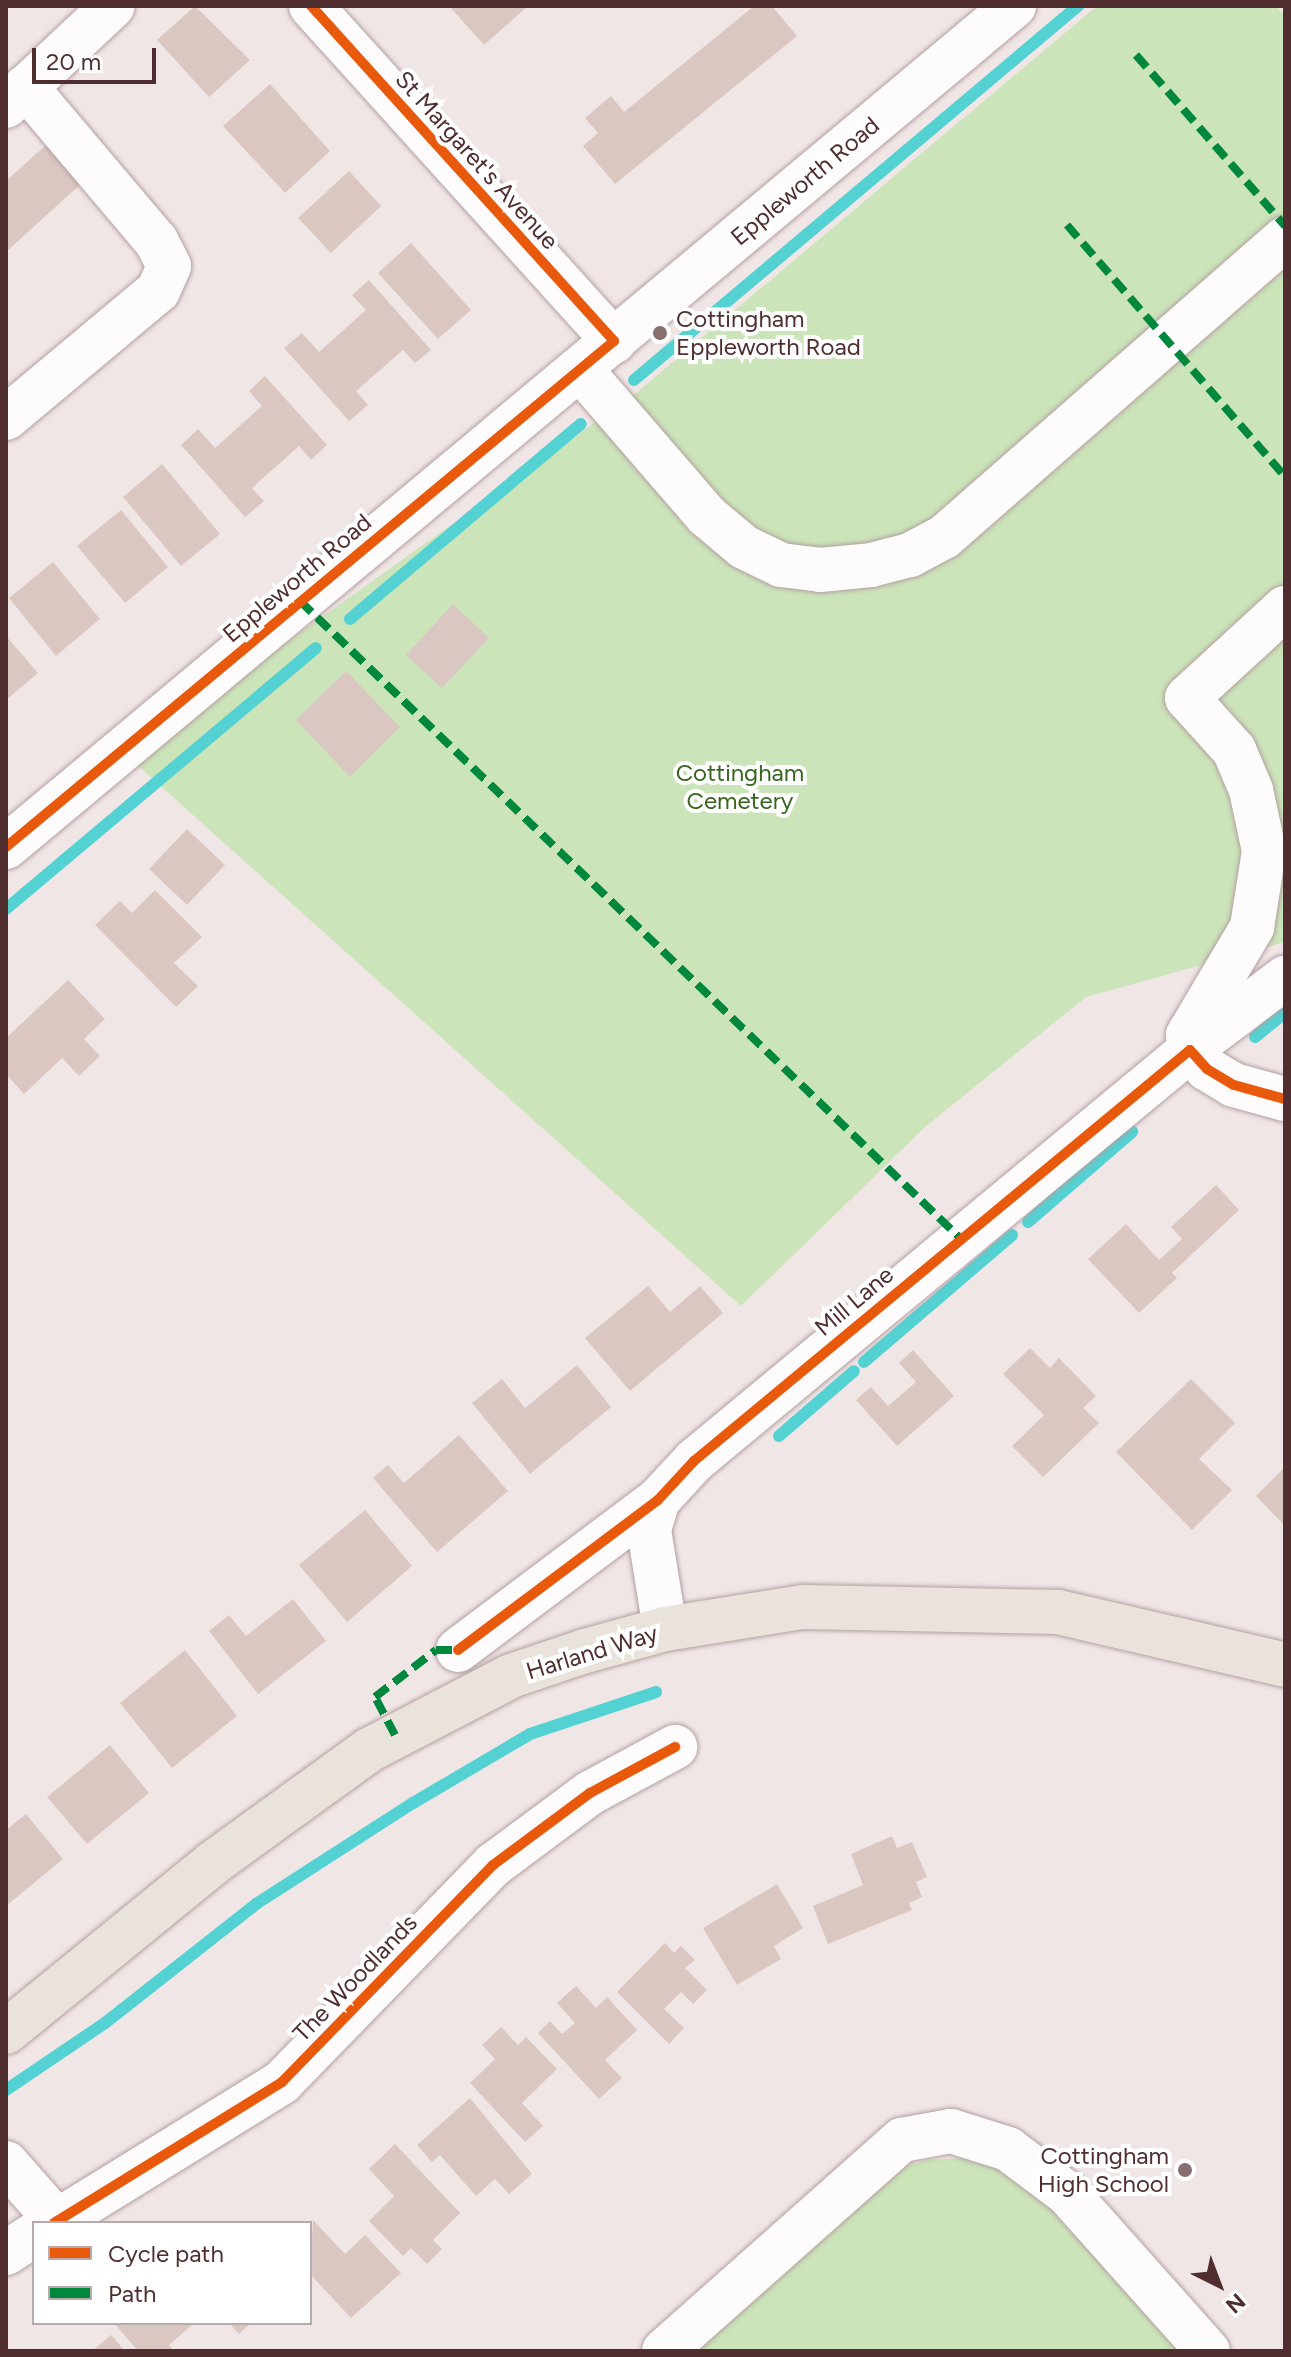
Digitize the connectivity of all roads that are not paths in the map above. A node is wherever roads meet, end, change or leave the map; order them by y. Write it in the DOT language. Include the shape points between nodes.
graph roads {
  1 [pos="113,6"];
  2 [pos="311,6"];
  3 [pos="1014,6"];
  4 [pos="16,97"];
  5 [pos="1285,239"];
  6 [pos="614,341"];
  7 [pos="580,369"];
  8 [pos="6,418"];
  9 [pos="1285,608"];
  10 [pos="6,847"];
  11 [pos="1285,978"];
  12 [pos="1190,1050"];
  13 [pos="1285,1099"];
  14 [pos="658,1500"];
  15 [pos="665,1629"];
  16 [pos="458,1650"];
  17 [pos="1285,1665"];
  18 [pos="675,1747"];
  19 [pos="6,2032"];
  20 [pos="6,2163"];
  21 [pos="45,2221"];
  22 [pos="56,2221"];
  23 [pos="32,2236"];
  24 [pos="6,2253"];
  25 [pos="664,2351"];
  26 [pos="1208,2351"];
  1 -- 4 [label="street"];
  2 -- 6 [label="street, St Margaret's Avenue"];
  3 -- 6 [label="street, Eppleworth Road"];
  4 -- 8 [label="street" via="156,241 169,266 158,291"];
  5 -- 7 [label="street" via="944,537 910,555 871,565 820,570 781,565 744,547 707,516"];
  6 -- 7 [label="street, Eppleworth Road"];
  7 -- 10 [label="street, Eppleworth Road"];
  9 -- 12 [label="street" via="1187,698 1234,750 1251,790 1264,851 1252,927 1188,1035"];
  11 -- 12 [label="street, Mill Lane"];
  12 -- 13 [label="street" via="1207,1069 1234,1085"];
  12 -- 14 [label="street, Mill Lane" via="706,1451"];
  14 -- 15 [label="street" via="649,1530"];
  14 -- 16 [label="street, Mill Lane"];
  15 -- 17 [label="main road, Harland Way" via="803,1607 1058,1612"];
  15 -- 19 [label="main road, Harland Way" via="511,1676 369,1750 213,1863"];
  18 -- 22 [label="street, The Woodlands" via="590,1793 493,1865 282,2082"];
  20 -- 21 [label="street"];
  23 -- 24 [label="street, The Woodlands"];
  25 -- 26 [label="street" via="902,2140 951,2131 1008,2149 1068,2194"];
}
